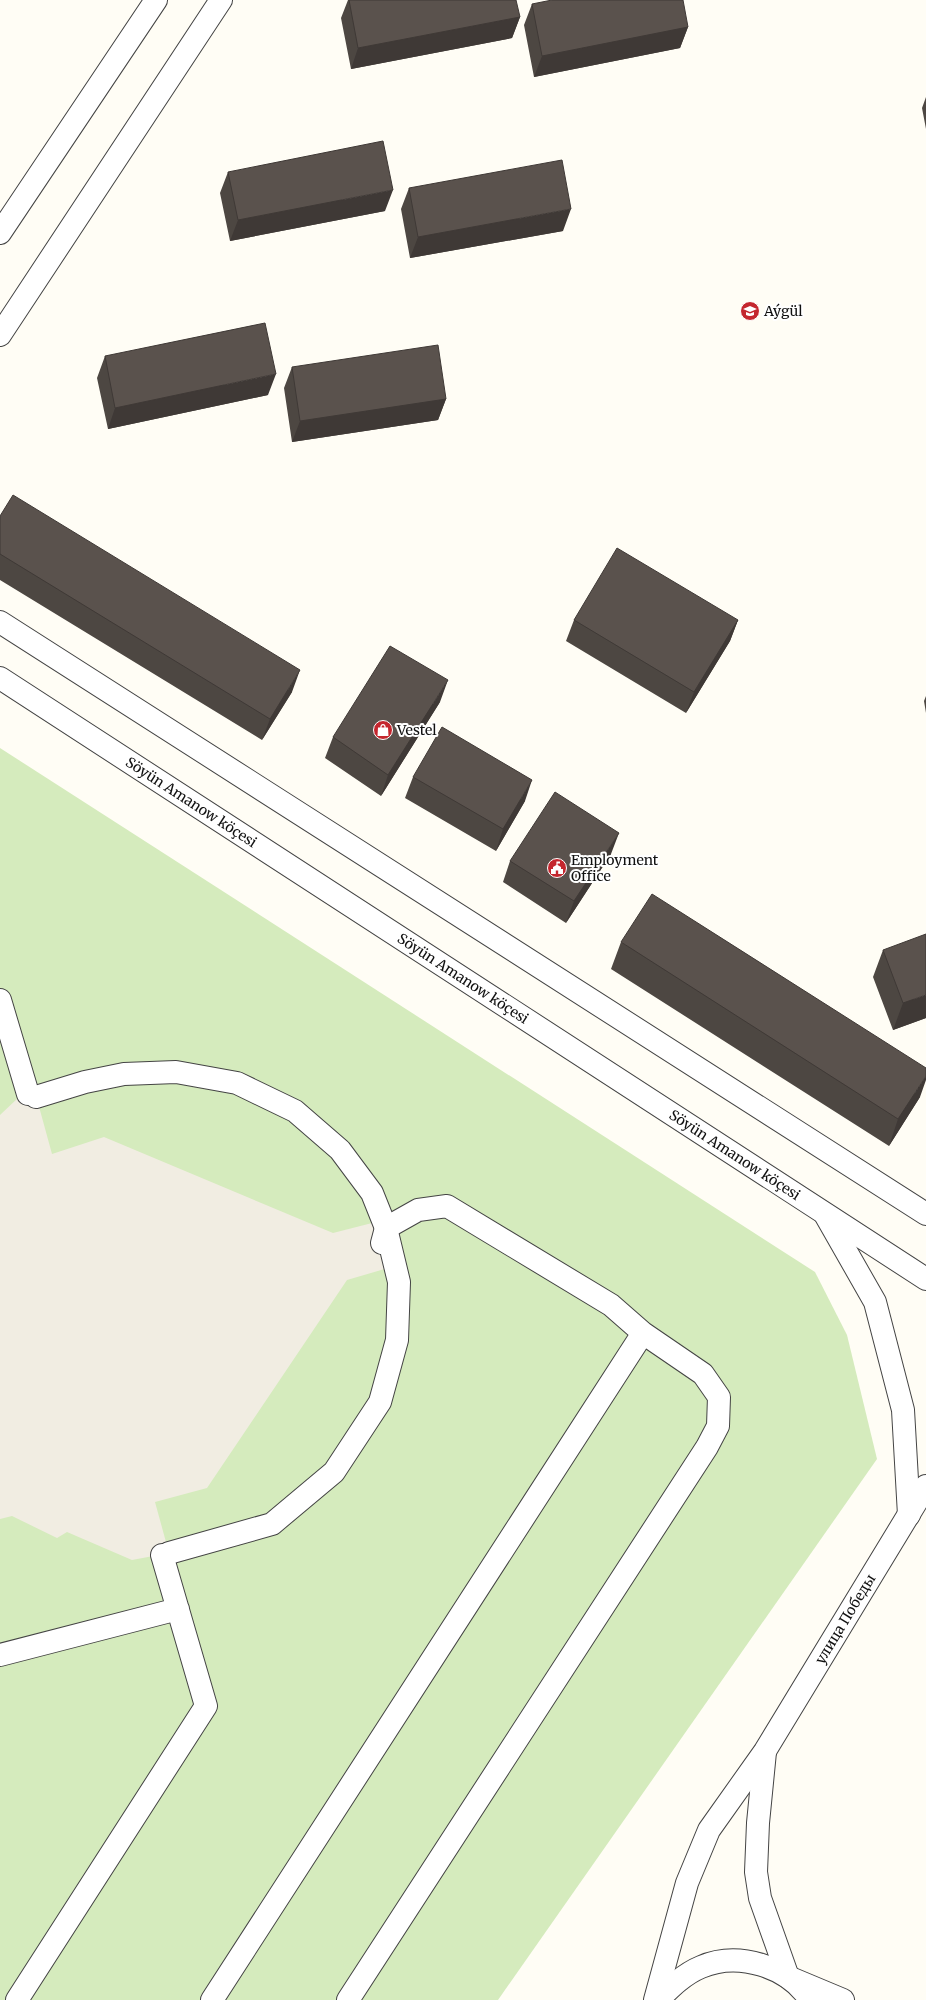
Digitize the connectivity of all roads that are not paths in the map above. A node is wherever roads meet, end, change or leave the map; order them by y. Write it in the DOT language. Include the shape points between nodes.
graph roads {
  1 [pos="156,0"];
  2 [pos="221,0"];
  3 [pos="0,233"];
  4 [pos="0,335"];
  5 [pos="0,622"];
  6 [pos="0,678"];
  7 [pos="0,1000"];
  8 [pos="7,1052"];
  9 [pos="825,1213"];
  10 [pos="926,1214"];
  11 [pos="384,1235"];
  12 [pos="926,1279"];
  13 [pos="643,1333"];
  14 [pos="926,1486"];
  15 [pos="908,1515"];
  16 [pos="178,1609"];
  17 [pos="0,1655"];
  18 [pos="765,1751"];
  19 [pos="788,1977"];
  20 [pos="17,2000"];
  21 [pos="212,2000"];
  22 [pos="348,2000"];
  23 [pos="656,2000"];
  24 [pos="810,2000"];
  25 [pos="843,2000"];
  1 -- 3 [label="street"];
  2 -- 4 [label="street"];
  5 -- 10 [label="street"];
  6 -- 9 [label="street, Söyün Amanow köçesi"];
  7 -- 8 [label="street"];
  8 -- 11 [label="street" via="32,1096 124,1074 176,1072 237,1083 295,1111 340,1150 372,1193"];
  9 -- 12 [label="street, Söyün Amanow köçesi"];
  9 -- 15 [label="street" via="875,1302 903,1410"];
  11 -- 13 [label="street" via="418,1210 447,1206 611,1305"];
  11 -- 16 [label="street" via="399,1282 397,1340 380,1402 334,1472 272,1524 166,1554"];
  13 -- 21 [label="street"];
  13 -- 22 [label="street" via="704,1374 719,1397 718,1426 707,1447"];
  14 -- 15 [label="street, улица Победы"];
  15 -- 18 [label="street, улица Победы"];
  16 -- 17 [label="street"];
  16 -- 20 [label="street" via="206,1706"];
  18 -- 19 [label="street" via="756,1872 760,1898"];
  18 -- 23 [label="street, улица Победы" via="708,1830 687,1883"];
  19 -- 23 [label="street" via="761,1964 731,1960 702,1966 676,1982"];
  19 -- 24 [label="street"];
  19 -- 25 [label="street"];
}
